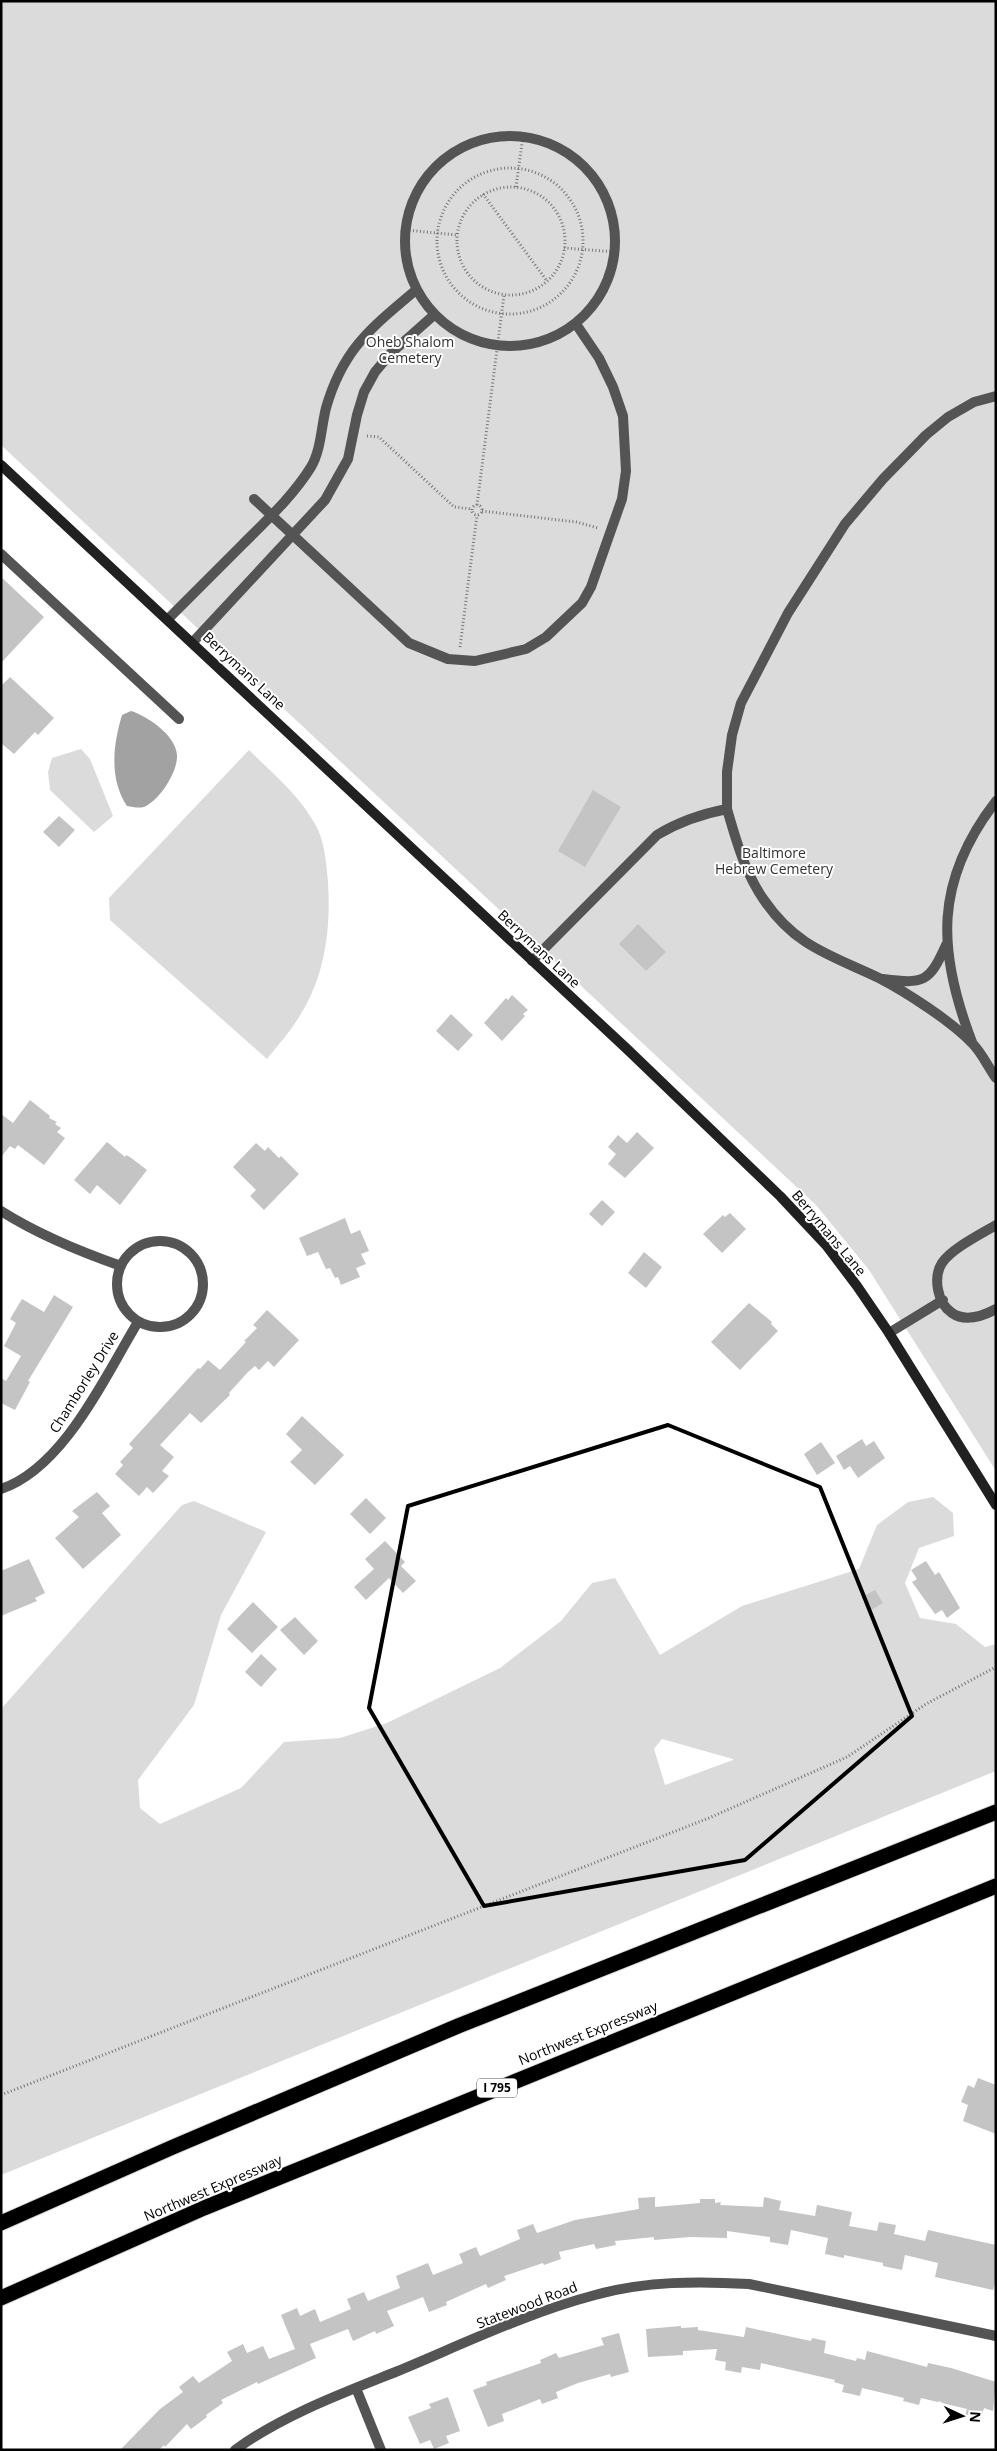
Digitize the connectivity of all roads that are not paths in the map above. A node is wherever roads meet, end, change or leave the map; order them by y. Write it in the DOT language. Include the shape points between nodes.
graph roads {
  1 [pos="416,290"];
  2 [pos="434,315"];
  3 [pos="576,324"];
  4 [pos="996,396"];
  5 [pos="1,465"];
  6 [pos="254,499"];
  7 [pos="272,516"];
  8 [pos="293,536"];
  9 [pos="1,554"];
  10 [pos="168,619"];
  11 [pos="193,642"];
  12 [pos="180,719"];
  13 [pos="996,801"];
  14 [pos="727,809"];
  15 [pos="947,944"];
  16 [pos="532,961"];
  17 [pos="879,979"];
  18 [pos="973,1044"];
  19 [pos="996,1078"];
  20 [pos="1,1211"];
  21 [pos="996,1225"];
  22 [pos="121,1266"];
  23 [pos="942,1300"];
  24 [pos="996,1309"];
  25 [pos="138,1322"];
  26 [pos="889,1333"];
  27 [pos="1,1489"];
  28 [pos="996,1505"];
  29 [pos="996,1812"];
  30 [pos="996,1886"];
  31 [pos="1,2223"];
  32 [pos="1,2298"];
  33 [pos="996,2336"];
  34 [pos="356,2388"];
  35 [pos="235,2450"];
  36 [pos="382,2450"];
  1 -- 2 [label="street"];
  1 -- 3 [label="street" via="404,244 408,214 430,172 449,155 476,141 497,136 523,136 567,152 585,166 599,183 609,204 615,226 616,252 609,279 596,303"];
  1 -- 7 [label="street" via="368,331 349,354 334,382 312,465"];
  2 -- 3 [label="street" via="452,330 497,347 521,347 553,338"];
  2 -- 8 [label="street" via="390,354 375,372 364,392 348,459 340,476 325,500"];
  3 -- 8 [label="street" via="602,365 623,416 626,471 622,499 592,587 566,621 546,637 526,649 475,660 448,659 409,643"];
  4 -- 14 [label="street" via="974,402 926,435 845,524 788,613 741,703 727,772"];
  5 -- 10 [label="street, Berrymans Lane"];
  6 -- 7 [label="street"];
  7 -- 8 [label="street"];
  7 -- 10 [label="street"];
  8 -- 11 [label="street"];
  9 -- 12 [label="street"];
  10 -- 11 [label="street, Berrymans Lane"];
  11 -- 16 [label="street, Berrymans Lane"];
  13 -- 15 [label="street" via="980,821 951,886"];
  14 -- 16 [label="street" via="691,818 657,835"];
  14 -- 17 [label="street" via="749,873 764,900 783,922 808,945"];
  15 -- 17 [label="street" via="935,970 925,979 909,982"];
  15 -- 18 [label="street" via="957,1003"];
  16 -- 26 [label="street, Berrymans Lane" via="780,1196 826,1245"];
  17 -- 18 [label="street" via="937,1015"];
  18 -- 19 [label="street"];
  20 -- 22 [label="street" via="61,1244"];
  21 -- 23 [label="street" via="943,1262 937,1274 937,1288"];
  22 -- 25 [label="street" via="118,1295 125,1310"];
  22 -- 25 [label="street" via="132,1252 146,1243 157,1241 183,1248 200,1266 203,1292 193,1314 167,1328"];
  23 -- 24 [label="street" via="950,1312 961,1316 973,1317"];
  23 -- 26 [label="street"];
  25 -- 27 [label="street, Chamborley Drive" via="70,1434 50,1457 30,1473"];
  26 -- 28 [label="street, Berrymans Lane"];
  29 -- 31 [label="highway" via="458,2026"];
  30 -- 32 [label="highway, Northwest Expressway / I 795" via="204,2208"];
  33 -- 34 [label="street, Statewood Road" via="749,2284 673,2283 596,2294 549,2309"];
  34 -- 35 [label="street, Statewood Road" via="284,2421"];
  34 -- 36 [label="street"];
}
